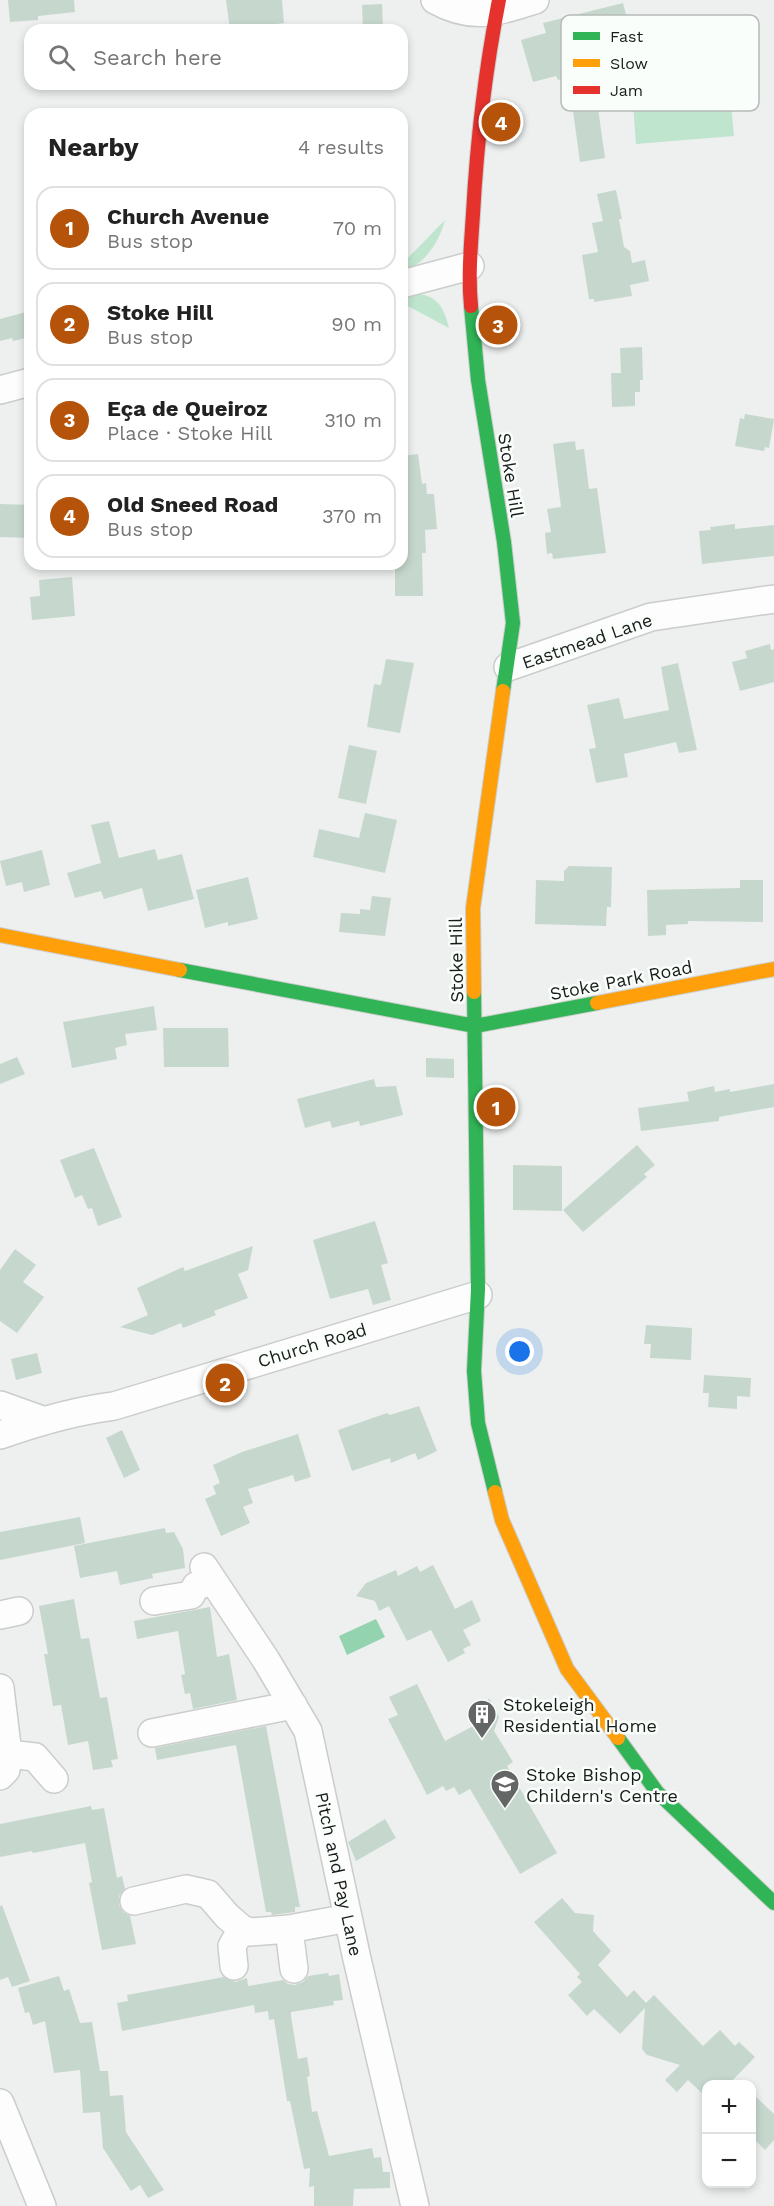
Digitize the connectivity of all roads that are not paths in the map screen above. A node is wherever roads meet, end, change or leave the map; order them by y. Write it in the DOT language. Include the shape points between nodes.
graph roads {
  1 [pos="435,0"];
  2 [pos="535,0"];
  3 [pos="497,6"];
  4 [pos="470,266"];
  5 [pos="408,282"];
  6 [pos="24,384"];
  7 [pos="0,390"];
  8 [pos="774,599"];
  9 [pos="508,667"];
  10 [pos="0,935"];
  11 [pos="774,969"];
  12 [pos="475,1026"];
  13 [pos="478,1295"];
  14 [pos="0,1405"];
  15 [pos="42,1420"];
  16 [pos="0,1436"];
  17 [pos="154,1601"];
  18 [pos="0,1688"];
  19 [pos="292,1705"];
  20 [pos="152,1733"];
  21 [pos="4,1765"];
  22 [pos="54,1779"];
  23 [pos="772,1898"];
  24 [pos="134,1901"];
  25 [pos="348,1918"];
  26 [pos="242,1929"];
  27 [pos="289,1929"];
  28 [pos="234,1966"];
  29 [pos="294,1969"];
  30 [pos="0,2103"];
  31 [pos="38,2205"];
  32 [pos="415,2206"];
  1 -- 3 [label="street" via="468,14"];
  2 -- 3 [label="street"];
  3 -- 4 [label="street, Stoke Hill" via="476,158"];
  4 -- 5 [label="street"];
  4 -- 9 [label="street, Stoke Hill" via="480,398 510,579 513,624"];
  6 -- 7 [label="street"];
  8 -- 9 [label="street, Eastmead Lane" via="651,617"];
  9 -- 12 [label="street, Stoke Hill" via="473,909"];
  10 -- 12 [label="street"];
  11 -- 12 [label="street, Stoke Park Road"];
  12 -- 13 [label="street, Stoke Hill"];
  13 -- 15 [label="street, Church Road" via="114,1406"];
  13 -- 23 [label="street, Stoke Hill" via="474,1371 478,1423 502,1520 567,1669 657,1792"];
  14 -- 15 [label="street"];
  15 -- 16 [label="street, Church Road"];
  17 -- 19 [label="street, Pitch and Pay Lane" via="191,1595 208,1574"];
  18 -- 21 [label="street"];
  19 -- 20 [label="street"];
  19 -- 25 [label="street, Pitch and Pay Lane" via="308,1731 314,1753"];
  21 -- 22 [label="street" via="35,1757"];
  24 -- 26 [label="street" via="186,1889 208,1894"];
  25 -- 27 [label="street"];
  25 -- 32 [label="street, Pitch and Pay Lane"];
  26 -- 27 [label="street"];
  26 -- 28 [label="street" via="232,1946"];
  27 -- 29 [label="street"];
  30 -- 31 [label="street"];
}
